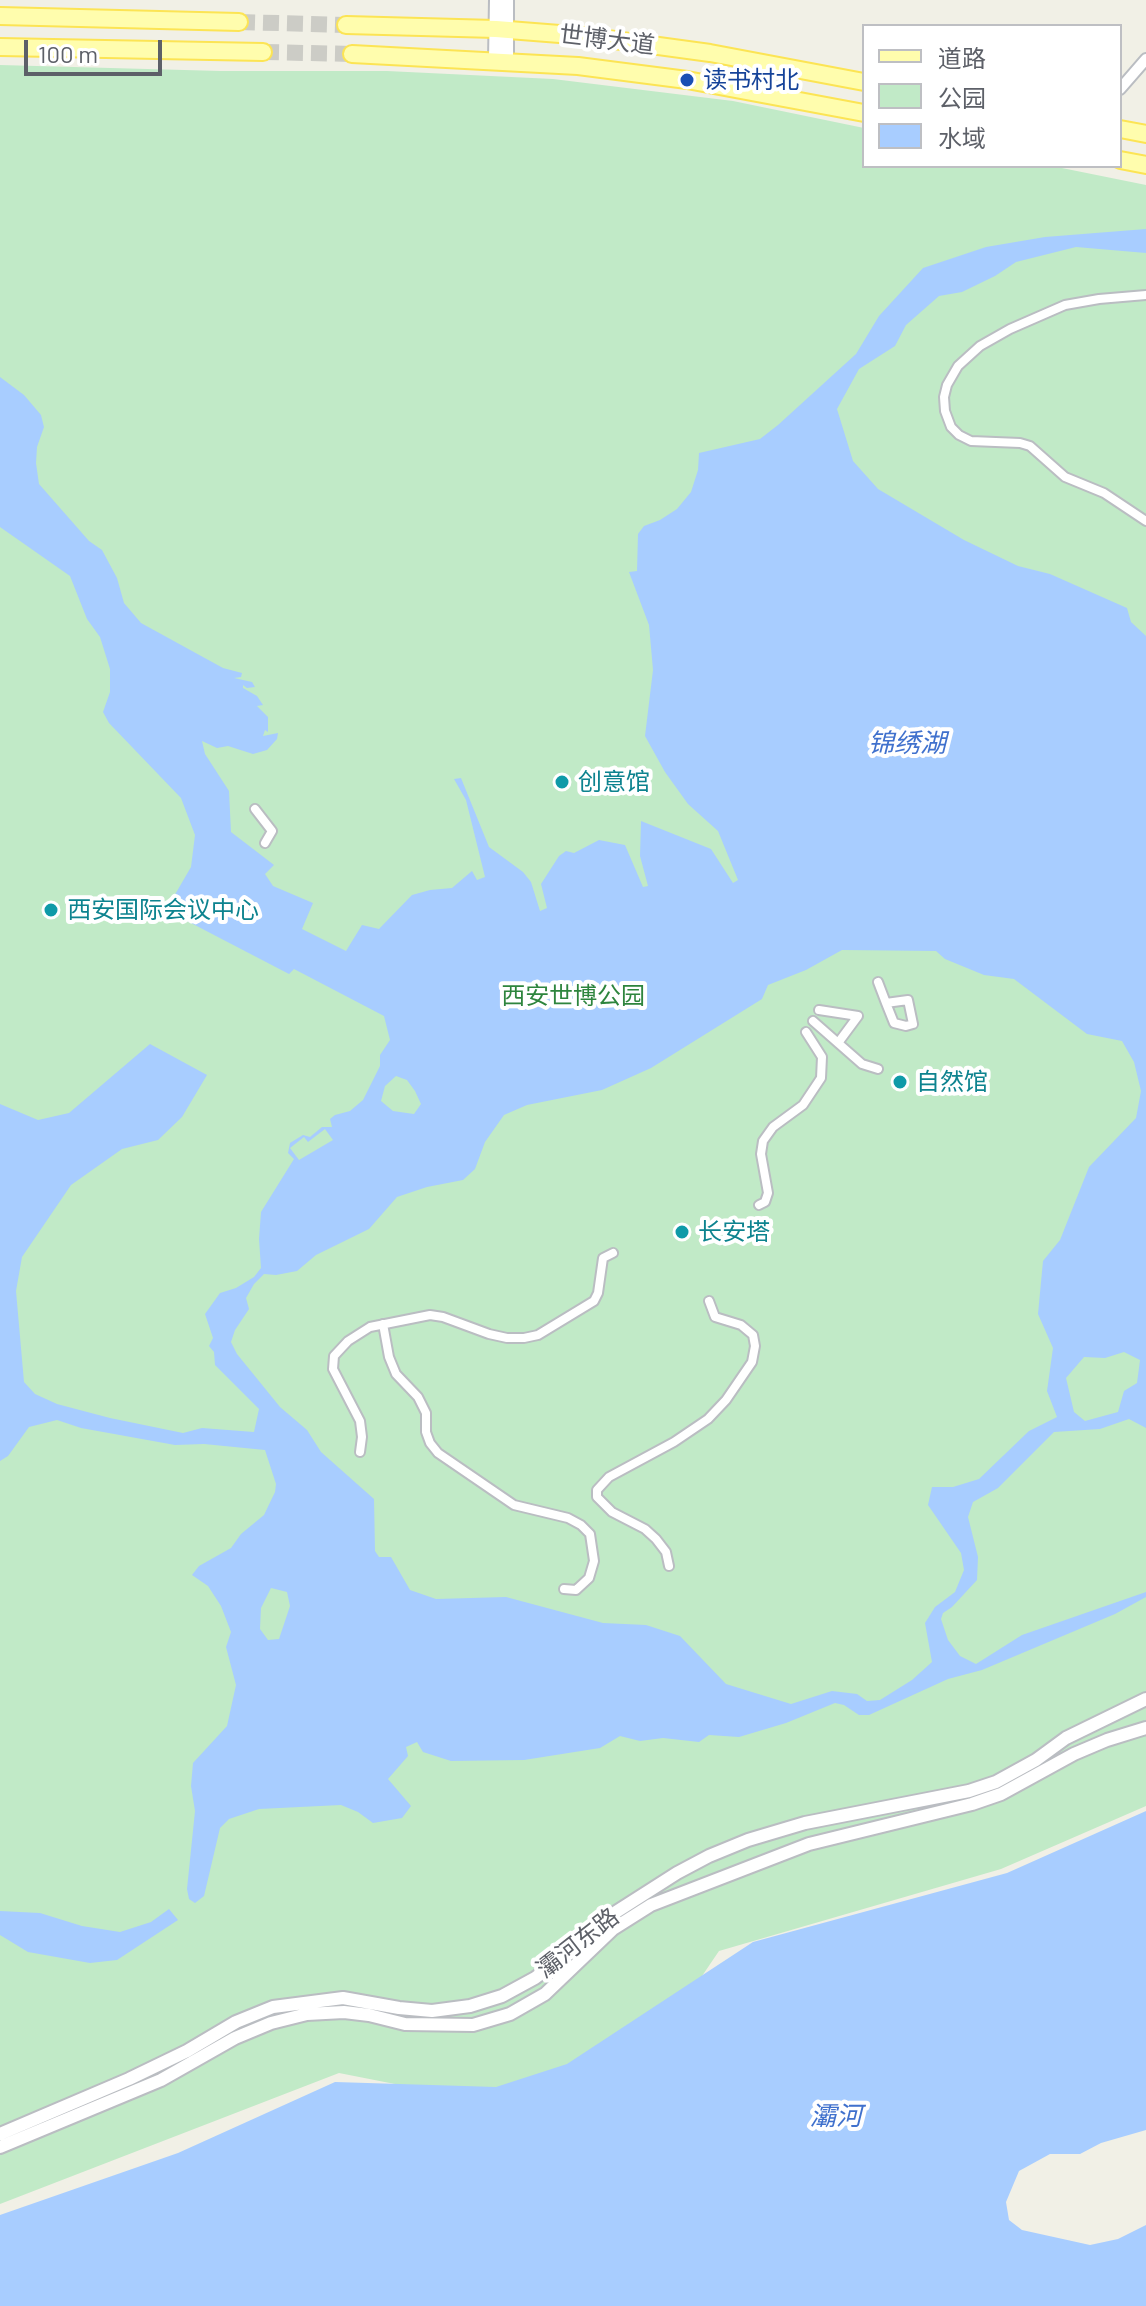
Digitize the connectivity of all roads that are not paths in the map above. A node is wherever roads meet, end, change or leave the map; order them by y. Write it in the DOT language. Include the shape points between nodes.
graph roads {
  1 [pos="496,0"];
  2 [pos="507,0"];
  3 [pos="0,16"];
  4 [pos="239,22"];
  5 [pos="346,25"];
  6 [pos="502,30"];
  7 [pos="0,47"];
  8 [pos="263,52"];
  9 [pos="352,54"];
  10 [pos="1146,59"];
  11 [pos="501,60"];
  12 [pos="862,82"];
  13 [pos="1122,87"];
  14 [pos="862,113"];
  15 [pos="1122,129"];
  16 [pos="1146,134"];
  17 [pos="1122,160"];
  18 [pos="1146,165"];
  19 [pos="1146,295"];
  20 [pos="1146,521"];
  21 [pos="255,809"];
  22 [pos="265,843"];
  23 [pos="878,982"];
  24 [pos="886,1003"];
  25 [pos="819,1010"];
  26 [pos="813,1021"];
  27 [pos="806,1032"];
  28 [pos="838,1043"];
  29 [pos="878,1069"];
  30 [pos="759,1205"];
  31 [pos="613,1253"];
  32 [pos="709,1301"];
  33 [pos="383,1324"];
  34 [pos="360,1452"];
  35 [pos="669,1566"];
  36 [pos="564,1589"];
  37 [pos="1146,1699"];
  38 [pos="1146,1728"];
  39 [pos="1030,1770"];
  40 [pos="0,2134"];
  41 [pos="0,2147"];
  1 -- 6 [label="street"];
  2 -- 6 [label="street"];
  3 -- 4 [label="main road"];
  5 -- 6 [label="main road, 世博大道"];
  6 -- 11 [label="street"];
  6 -- 12 [label="main road, 世博大道" via="688,49"];
  7 -- 8 [label="main road"];
  9 -- 11 [label="main road, 世博大道"];
  10 -- 13 [label="street"];
  11 -- 14 [label="main road, 世博大道" via="687,80"];
  15 -- 16 [label="main road"];
  17 -- 18 [label="main road"];
  19 -- 20 [label="street" via="1065,305 1010,329 958,366 944,397 951,427 959,435 971,441 1030,446 1065,477 1104,493"];
  21 -- 22 [label="street" via="272,831"];
  23 -- 24 [label="street"];
  25 -- 28 [label="street" via="858,1016"];
  26 -- 28 [label="street"];
  27 -- 30 [label="street" via="822,1057 821,1078 803,1105 763,1141 768,1193"];
  28 -- 29 [label="street" via="862,1064"];
  31 -- 33 [label="street" via="603,1258 594,1301 538,1335 507,1338 430,1315"];
  32 -- 35 [label="street" via="715,1317 753,1335 752,1362 708,1419 609,1477 597,1490 612,1512 656,1539"];
  33 -- 34 [label="street" via="348,1341 334,1356 336,1379 360,1421"];
  33 -- 36 [label="street" via="396,1374 418,1397 426,1413 426,1432 438,1453 514,1505 568,1518 590,1534 594,1561 589,1578 576,1590"];
  37 -- 39 [label="street, 灞河东路" via="1066,1738"];
  38 -- 39 [label="street, 灞河东路"];
  39 -- 40 [label="street, 灞河东路" via="969,1791 805,1823 709,1856 605,1919 570,1952 502,1996 432,2011 343,1998 273,2007 129,2079"];
  39 -- 41 [label="street, 灞河东路" via="1001,1794 809,1844 651,1905 613,1929 545,1994 510,2014 473,2025 405,2024 344,2012 280,2020 235,2038 161,2080"];
}
